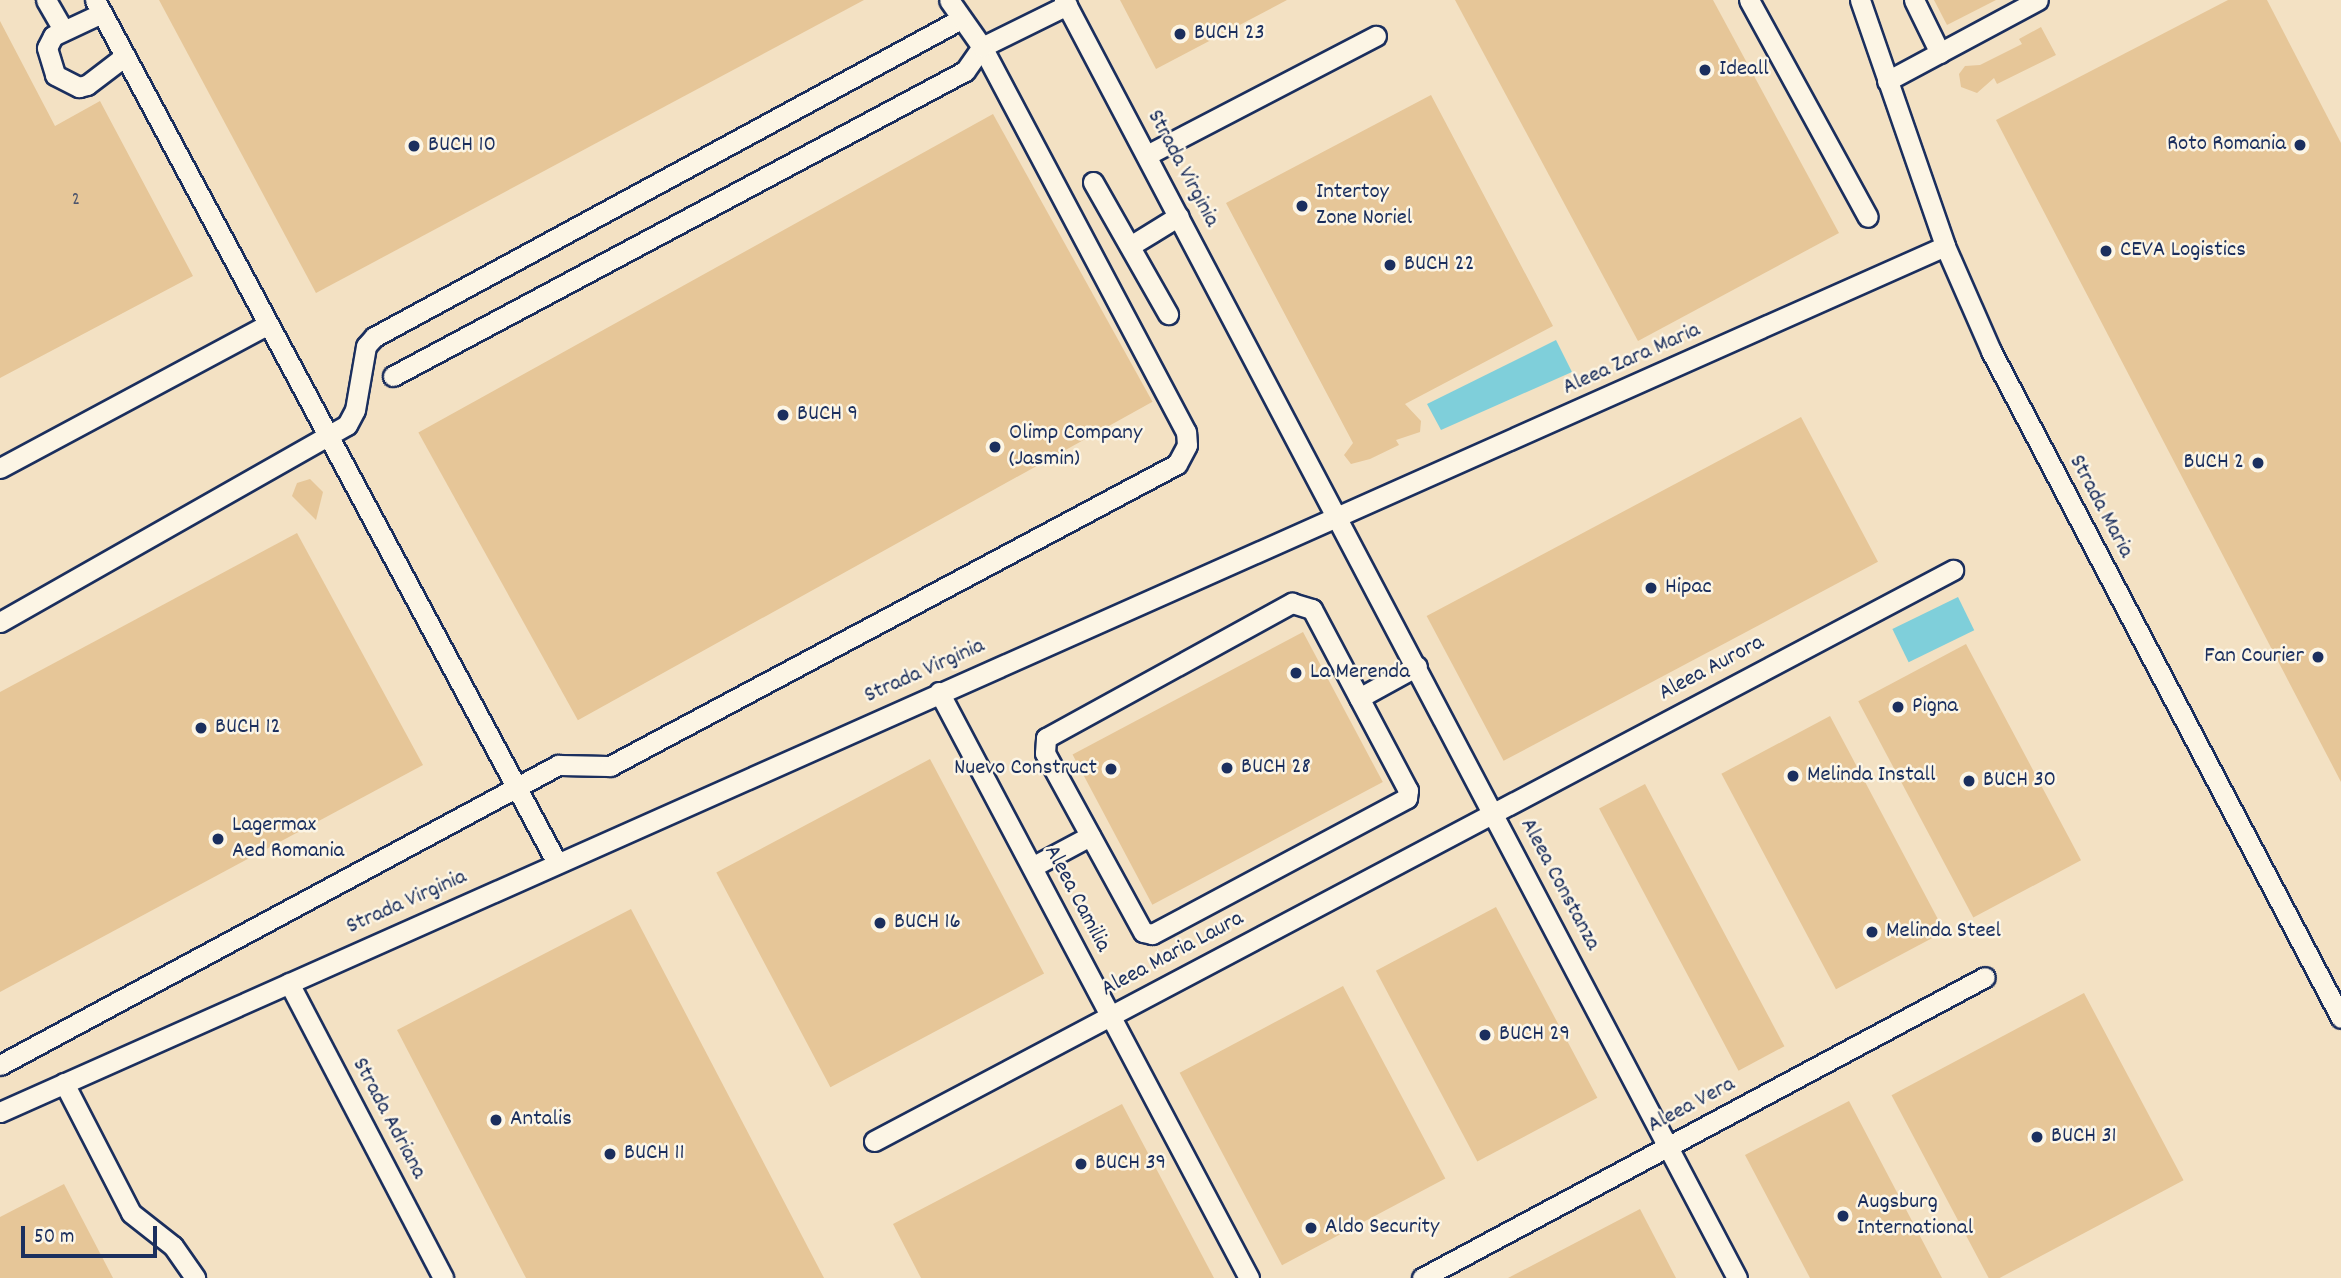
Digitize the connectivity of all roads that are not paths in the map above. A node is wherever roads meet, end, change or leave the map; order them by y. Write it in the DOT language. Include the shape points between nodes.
graph roads {
  1 [pos="46,0"];
  2 [pos="949,0"];
  3 [pos="1749,0"];
  4 [pos="1860,0"];
  5 [pos="1914,0"];
  6 [pos="2038,0"];
  7 [pos="1065,2"];
  8 [pos="99,7"];
  9 [pos="959,20"];
  10 [pos="62,28"];
  11 [pos="1376,36"];
  12 [pos="982,47"];
  13 [pos="1940,53"];
  14 [pos="125,56"];
  15 [pos="1887,81"];
  16 [pos="1147,155"];
  17 [pos="1093,182"];
  18 [pos="1179,216"];
  19 [pos="1868,217"];
  20 [pos="1130,246"];
  21 [pos="1945,246"];
  22 [pos="1168,314"];
  23 [pos="268,324"];
  24 [pos="393,376"];
  25 [pos="329,437"];
  26 [pos="0,468"];
  27 [pos="1338,513"];
  28 [pos="1953,570"];
  29 [pos="0,622"];
  30 [pos="1417,666"];
  31 [pos="939,692"];
  32 [pos="1359,698"];
  33 [pos="517,788"];
  34 [pos="1494,813"];
  35 [pos="1090,836"];
  36 [pos="557,863"];
  37 [pos="1032,867"];
  38 [pos="1985,977"];
  39 [pos="289,983"];
  40 [pos="1110,1016"];
  41 [pos="2341,1018"];
  42 [pos="0,1065"];
  43 [pos="64,1083"];
  44 [pos="0,1112"];
  45 [pos="874,1141"];
  46 [pos="1668,1146"];
  47 [pos="195,1278"];
  48 [pos="443,1278"];
  49 [pos="1249,1278"];
  50 [pos="1422,1278"];
  51 [pos="1737,1278"];
  1 -- 10 [label="street"];
  2 -- 9 [label="street"];
  3 -- 19 [label="street"];
  4 -- 15 [label="street, Strada Maria"];
  5 -- 13 [label="street"];
  6 -- 13 [label="street"];
  7 -- 12 [label="street"];
  7 -- 16 [label="street, Strada Virginia"];
  8 -- 10 [label="street"];
  8 -- 14 [label="street"];
  9 -- 12 [label="street"];
  9 -- 25 [label="street" via="374,337 366,346 352,420"];
  10 -- 14 [label="street" via="47,48 48,61 55,75 69,83 87,85"];
  11 -- 16 [label="street"];
  12 -- 24 [label="street" via="965,71"];
  12 -- 33 [label="street" via="1186,432 1183,456 1177,464 610,766 558,765"];
  13 -- 15 [label="street"];
  14 -- 23 [label="street"];
  15 -- 21 [label="street, Strada Maria"];
  16 -- 18 [label="street, Strada Virginia"];
  17 -- 20 [label="street"];
  18 -- 20 [label="street"];
  18 -- 27 [label="street, Strada Virginia"];
  20 -- 22 [label="street"];
  21 -- 27 [label="street, Aleea Zara Maria" via="1356,511"];
  21 -- 41 [label="street, Strada Maria" via="1991,352"];
  23 -- 25 [label="street"];
  23 -- 26 [label="street"];
  25 -- 29 [label="street"];
  25 -- 33 [label="street"];
  27 -- 30 [label="street, Aleea Constanza"];
  27 -- 31 [label="street, Strada Virginia"];
  28 -- 34 [label="street, Aleea Aurora"];
  30 -- 32 [label="street"];
  30 -- 34 [label="street, Aleea Constanza"];
  31 -- 36 [label="street, Strada Virginia"];
  31 -- 37 [label="street, Aleea Camilia"];
  32 -- 35 [label="street" via="1312,609 1292,603 1049,733 1045,753"];
  32 -- 35 [label="street" via="1408,790 1405,801 1152,934 1140,929"];
  33 -- 36 [label="street"];
  33 -- 42 [label="street"];
  34 -- 40 [label="street, Aleea Maria Laura"];
  34 -- 46 [label="street, Aleea Constanza"];
  35 -- 37 [label="street"];
  36 -- 39 [label="street, Strada Virginia"];
  37 -- 40 [label="street, Aleea Camilia"];
  38 -- 46 [label="street, Aleea Vera"];
  39 -- 43 [label="street, Strada Virginia"];
  39 -- 48 [label="street, Strada Adriana"];
  40 -- 45 [label="street, Aleea Maria Laura"];
  40 -- 49 [label="street, Aleea Camilia"];
  43 -- 44 [label="street, Strada Virginia"];
  43 -- 47 [label="street" via="131,1213 173,1246"];
  46 -- 50 [label="street, Aleea Vera"];
  46 -- 51 [label="street, Aleea Constanza"];
}
